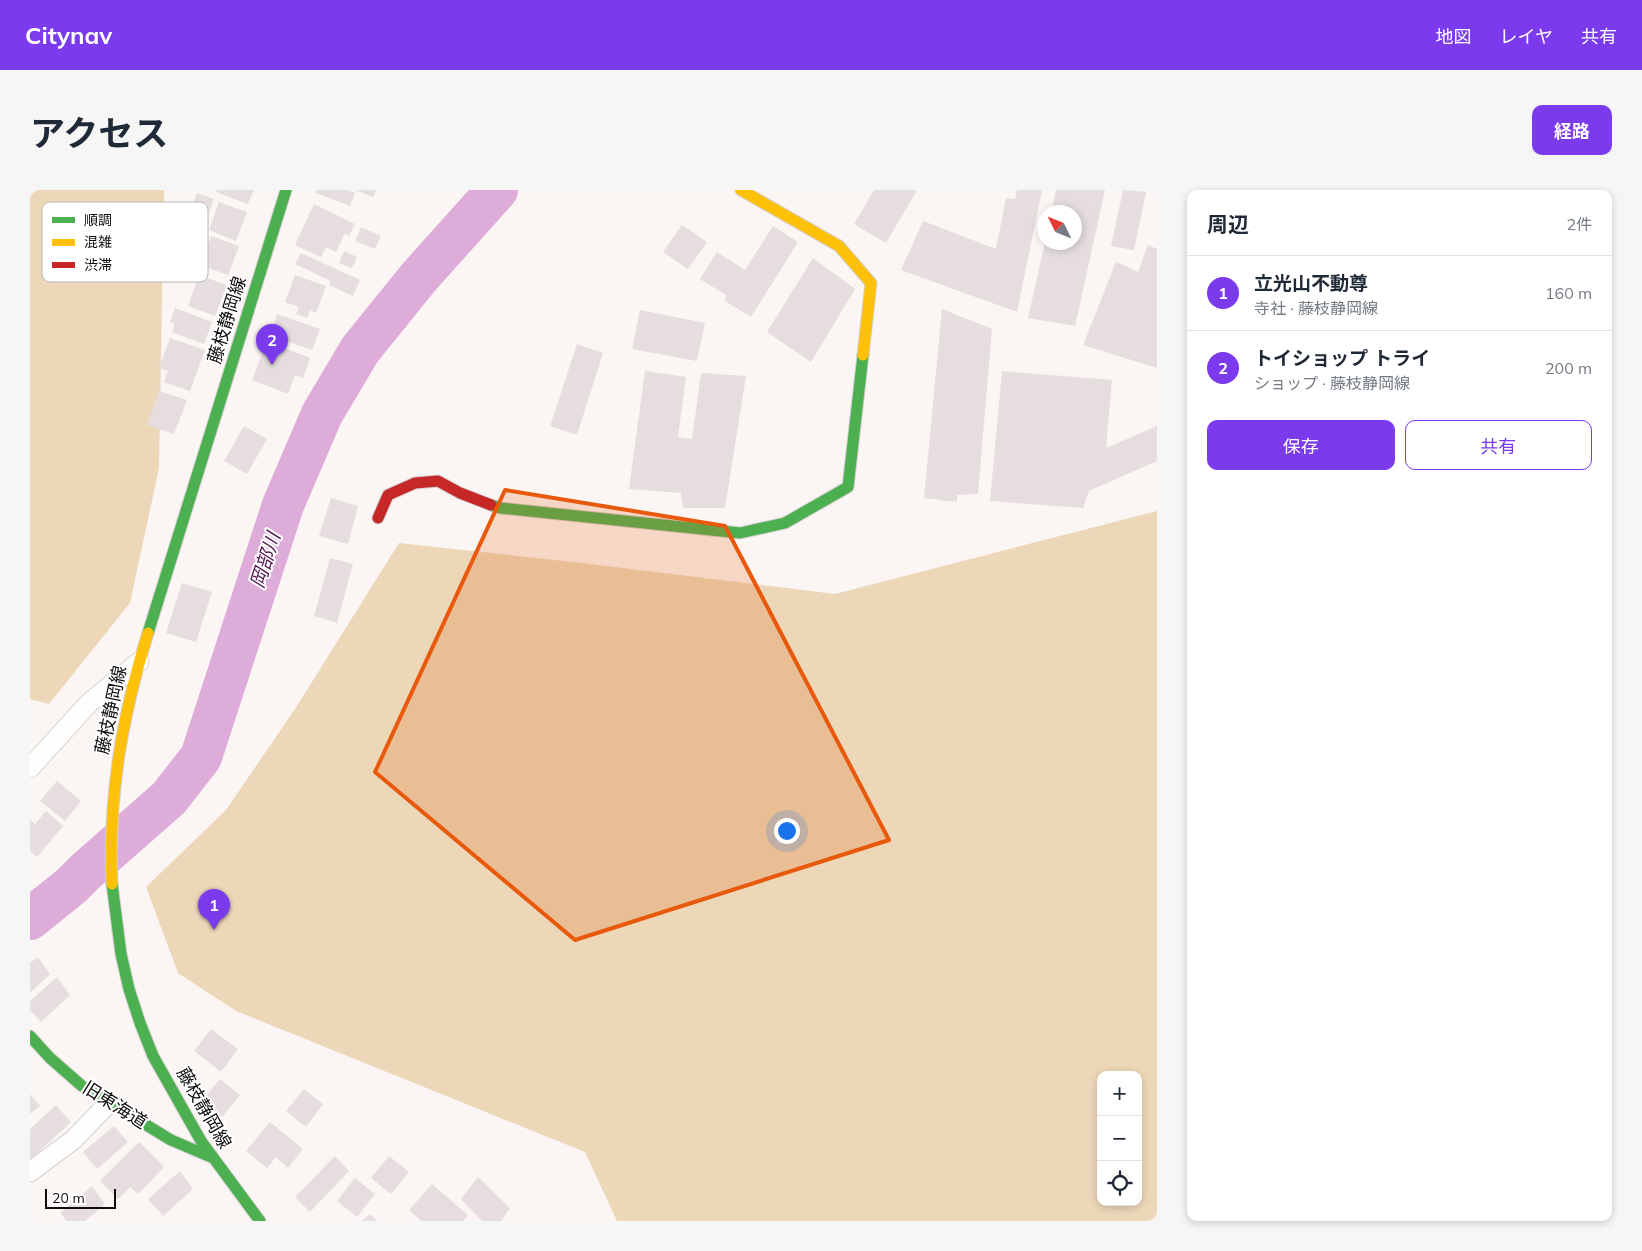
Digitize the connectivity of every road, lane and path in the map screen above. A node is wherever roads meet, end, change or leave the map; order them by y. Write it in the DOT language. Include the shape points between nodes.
graph roads {
  1 [pos="286,190"];
  2 [pos="741,190"];
  3 [pos="378,518"];
  4 [pos="139,662"];
  5 [pos="30,768"];
  6 [pos="30,1036"];
  7 [pos="109,1103"];
  8 [pos="211,1157"];
  9 [pos="30,1172"];
  10 [pos="260,1221"];
  1 -- 4 [label="main road, 藤枝静岡線"];
  2 -- 3 [label="main road" via="839,246 871,283 848,487 786,523 740,533 500,508 438,481 415,483 388,495"];
  4 -- 5 [label="street" via="89,703"];
  4 -- 8 [label="main road, 藤枝静岡線" via="122,734 112,807 115,912 138,1016 154,1057"];
  6 -- 7 [label="main road, 旧東海道" via="82,1086"];
  7 -- 8 [label="main road, 旧東海道" via="171,1140"];
  7 -- 9 [label="street" via="73,1140"];
  8 -- 10 [label="main road, 藤枝静岡線"];
}
